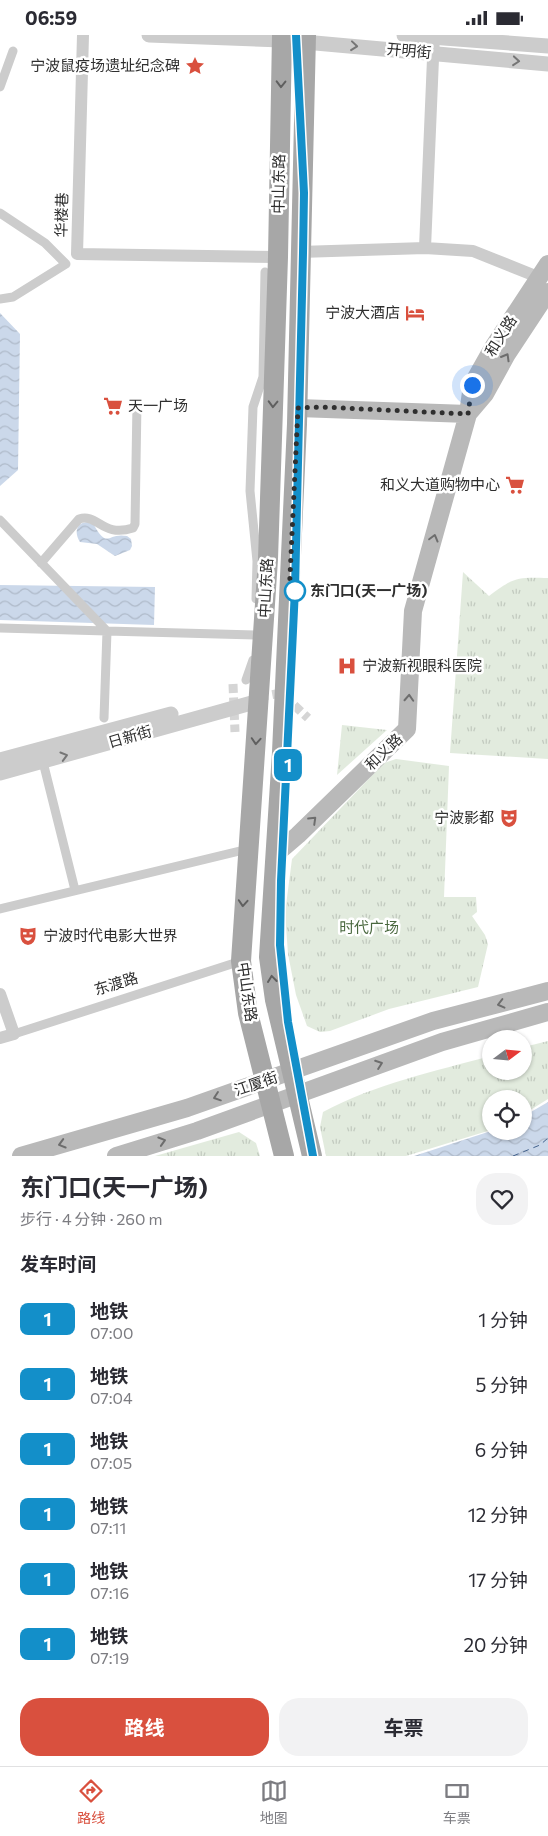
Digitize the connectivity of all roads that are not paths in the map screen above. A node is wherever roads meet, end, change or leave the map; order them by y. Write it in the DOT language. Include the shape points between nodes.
graph roads {
  1 [pos="83,35"];
  2 [pos="149,35"];
  3 [pos="404,35"];
  4 [pos="434,36"];
  5 [pos="282,37"];
  6 [pos="306,38"];
  7 [pos="493,38"];
  8 [pos="548,46"];
  9 [pos="13,51"];
  10 [pos="434,53"];
  11 [pos="548,64"];
  12 [pos="0,87"];
  13 [pos="0,213"];
  14 [pos="425,248"];
  15 [pos="300,252"];
  16 [pos="271,265"];
  17 [pos="543,270"];
  18 [pos="548,293"];
  19 [pos="0,299"];
  20 [pos="137,403"];
  21 [pos="298,408"];
  22 [pos="468,414"];
  23 [pos="0,520"];
  24 [pos="41,563"];
  25 [pos="0,628"];
  26 [pos="107,631"];
  27 [pos="255,635"];
  28 [pos="255,691"];
  29 [pos="104,719"];
  30 [pos="0,760"];
  31 [pos="43,762"];
  32 [pos="0,773"];
  33 [pos="248,849"];
  34 [pos="277,853"];
  35 [pos="75,890"];
  36 [pos="0,909"];
  37 [pos="241,961"];
  38 [pos="548,991"];
  39 [pos="0,995"];
  40 [pos="548,1012"];
  41 [pos="14,1034"];
  42 [pos="0,1038"];
  43 [pos="292,1072"];
  44 [pos="265,1081"];
  45 [pos="297,1094"];
  46 [pos="272,1104"];
  47 [pos="282,1146"];
  48 [pos="21,1156"];
  49 [pos="116,1156"];
  50 [pos="312,1156"];
  1 -- 16 [label="street, 华楼巷" via="77,254"];
  2 -- 5 [label="street, 开明街"];
  3 -- 4 [label="street, 开明街"];
  4 -- 7 [label="street, 开明街"];
  4 -- 10 [label="street"];
  5 -- 6 [label="street, 开明街"];
  5 -- 16 [label="main road, 中山东路, one-way"];
  6 -- 10 [label="street, 开明街, one-way"];
  6 -- 15 [label="main road, 中山东路"];
  7 -- 8 [label="street, 开明街"];
  9 -- 12 [label="street"];
  10 -- 11 [label="street, 开明街, one-way"];
  10 -- 14 [label="street"];
  13 -- 19 [label="street" via="45,243 66,264 13,297"];
  14 -- 15 [label="street"];
  14 -- 17 [label="street" via="473,251"];
  15 -- 21 [label="main road, 中山东路"];
  16 -- 27 [label="street, 中山东路" via="263,377 253,407 251,508 257,561"];
  16 -- 28 [label="main road, 中山东路, one-way" via="268,559"];
  17 -- 22 [label="main road, 和义路" via="472,385"];
  22 -- 18 [label="main road, 和义路, one-way" via="485,393"];
  20 -- 24 [label="street" via="136,524 133,528 112,531 102,528 93,519 79,519"];
  21 -- 22 [label="main road"];
  21 -- 34 [label="main road, 中山东路"];
  34 -- 22 [label="main road, 和义路, one-way" via="407,729 413,611"];
  23 -- 24 [label="street"];
  24 -- 26 [label="street"];
  25 -- 26 [label="street"];
  26 -- 27 [label="street"];
  26 -- 29 [label="street"];
  27 -- 28 [label="street, 中山东路"];
  28 -- 30 [label="street, 日新街"];
  31 -- 28 [label="street, 日新街, one-way"];
  28 -- 33 [label="main road, 中山东路, one-way"];
  31 -- 32 [label="street, 日新街"];
  31 -- 35 [label="street"];
  33 -- 35 [label="street"];
  33 -- 37 [label="main road, 中山东路, one-way"];
  43 -- 34 [label="main road, 中山东路, one-way" via="269,957"];
  35 -- 36 [label="street"];
  37 -- 41 [label="street, 东渡路"];
  37 -- 44 [label="main road, 中山东路" via="248,1013"];
  38 -- 43 [label="main road, 江厦街, one-way" via="434,1021"];
  39 -- 41 [label="street"];
  45 -- 40 [label="main road, 江厦街, one-way" via="442,1042"];
  41 -- 42 [label="street, 东渡路"];
  43 -- 44 [label="main road, 江厦街"];
  43 -- 45 [label="main road, 中山东路"];
  44 -- 46 [label="main road, 中山东路"];
  44 -- 48 [label="main road, 江厦街, one-way" via="186,1108"];
  45 -- 46 [label="main road, 江厦街"];
  45 -- 50 [label="main road, 中山东路"];
  46 -- 47 [label="main road, 中山东路"];
  49 -- 46 [label="main road, 江厦街, one-way"];
}
